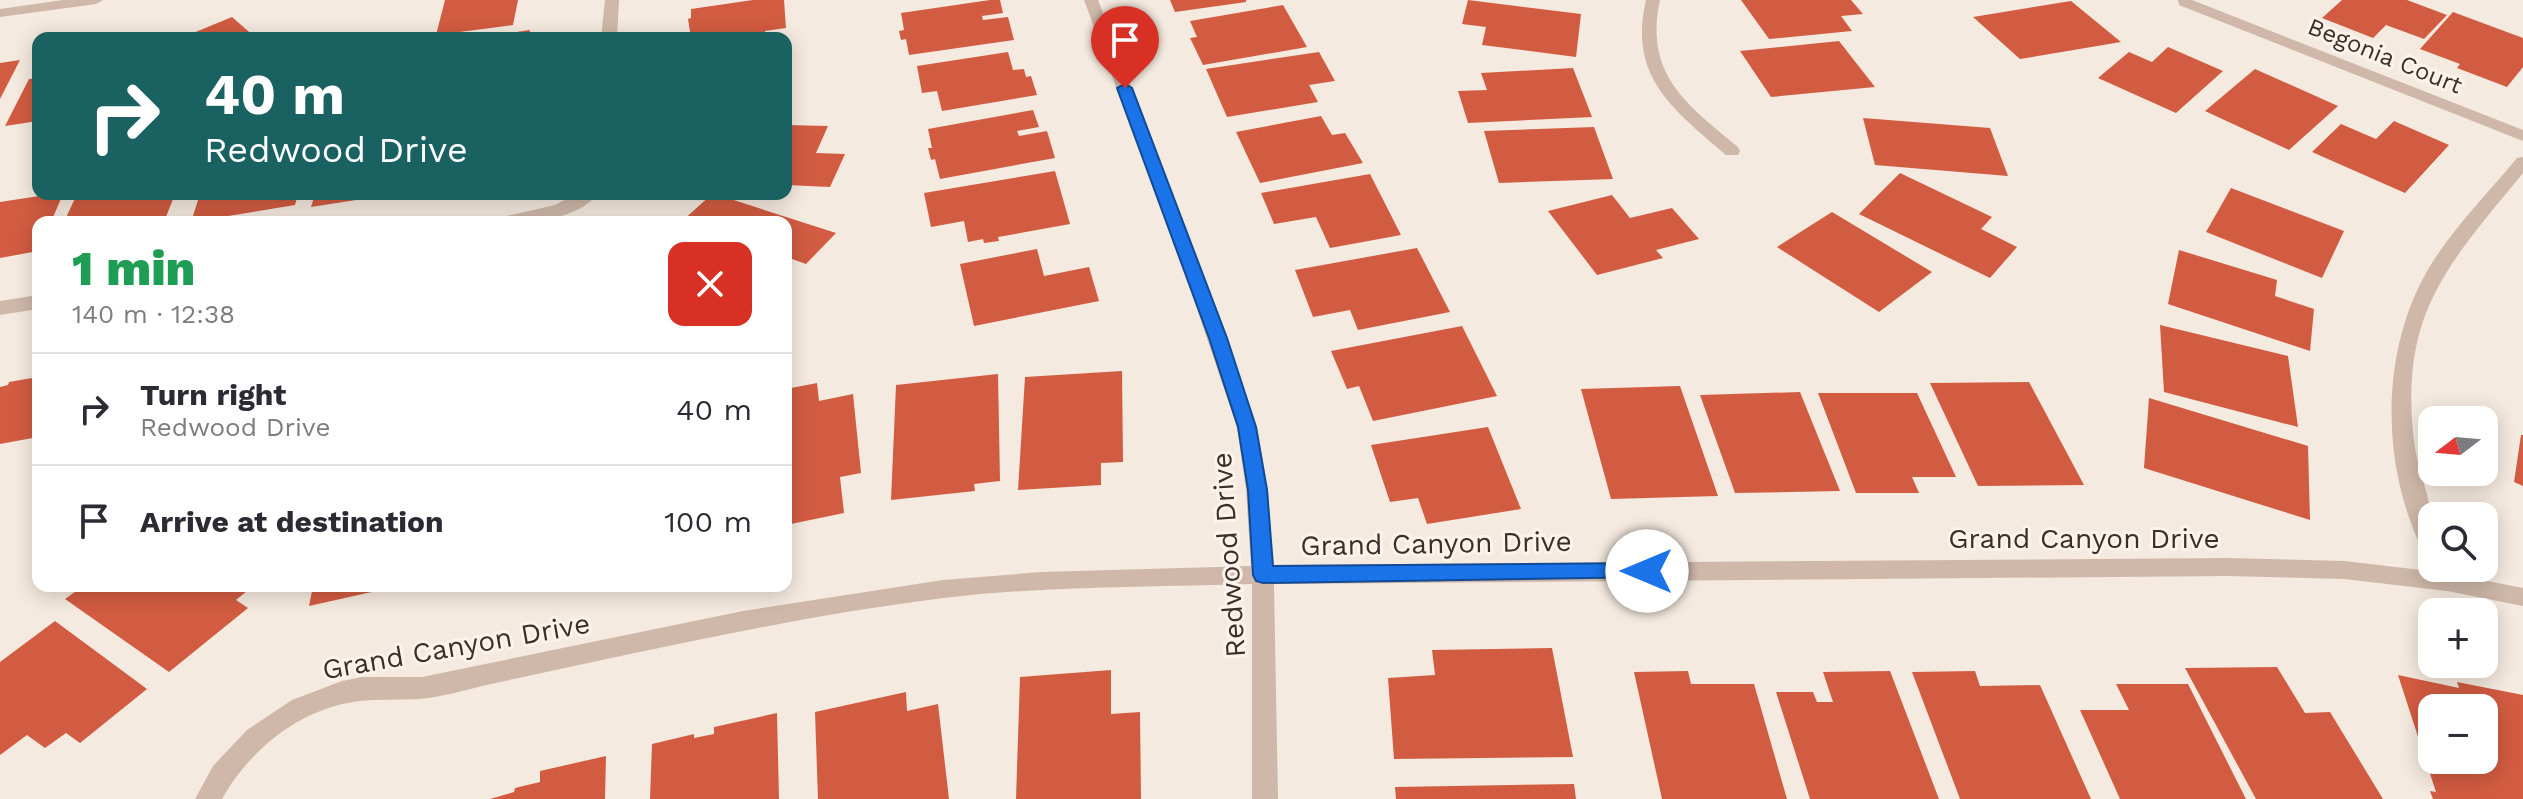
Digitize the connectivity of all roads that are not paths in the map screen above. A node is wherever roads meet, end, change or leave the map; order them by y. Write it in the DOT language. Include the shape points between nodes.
graph roads {
  1 [pos="96,0"];
  2 [pos="612,0"];
  3 [pos="1091,0"];
  4 [pos="1653,0"];
  5 [pos="2184,2"];
  6 [pos="0,13"];
  7 [pos="609,32"];
  8 [pos="2523,136"];
  9 [pos="1732,151"];
  10 [pos="2523,162"];
  11 [pos="578,200"];
  12 [pos="532,216"];
  13 [pos="32,303"];
  14 [pos="0,308"];
  15 [pos="2418,511"];
  16 [pos="2418,574"];
  17 [pos="1263,575"];
  18 [pos="2469,582"];
  19 [pos="2523,597"];
  20 [pos="208,799"];
  21 [pos="1265,799"];
  1 -- 6 [label="street"];
  2 -- 7 [label="street"];
  3 -- 17 [label="street, Redwood Drive" via="1247,427"];
  4 -- 9 [label="street" via="1648,49 1656,75 1678,104"];
  5 -- 8 [label="street, Begonia Court"];
  10 -- 15 [label="street" via="2438,268 2405,346 2406,459"];
  11 -- 12 [label="street"];
  13 -- 14 [label="street"];
  16 -- 17 [label="street, Grand Canyon Drive" via="2227,567"];
  17 -- 20 [label="street, Grand Canyon Drive" via="943,589 743,621 422,688 342,692 301,708 256,738 222,774"];
  17 -- 21 [label="street, Redwood Drive"];
  18 -- 19 [label="street, Grand Canyon Drive"];
}
